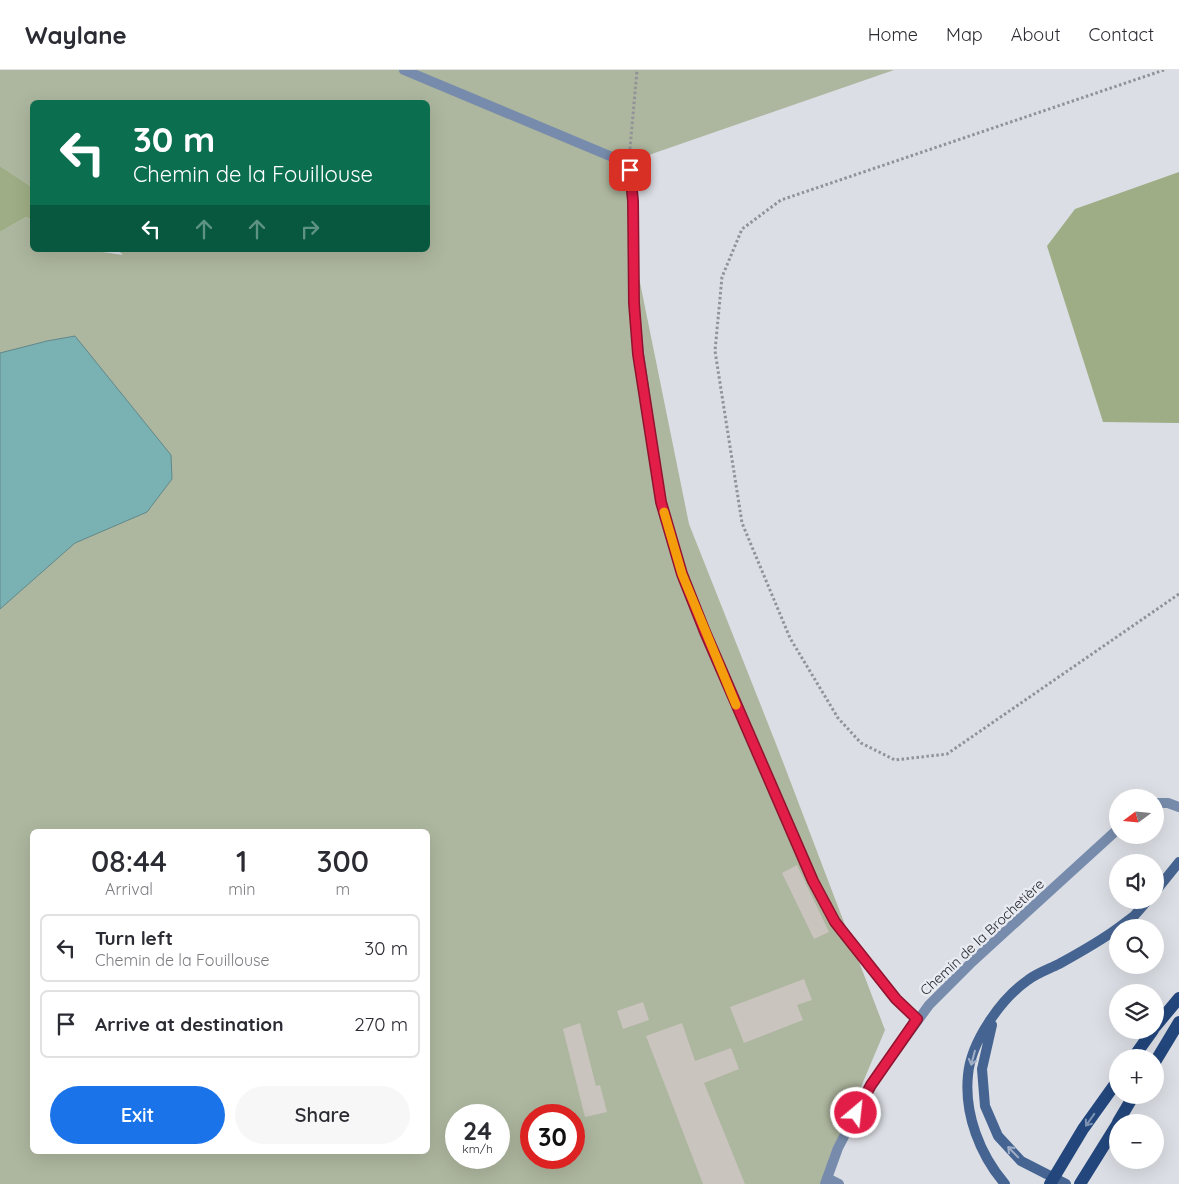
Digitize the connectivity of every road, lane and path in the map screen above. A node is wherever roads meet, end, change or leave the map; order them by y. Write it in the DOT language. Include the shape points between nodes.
graph roads {
  1 [pos="404,70"];
  2 [pos="637,70"];
  3 [pos="1164,70"];
  4 [pos="630,170"];
  5 [pos="1179,594"];
  6 [pos="1164,804"];
  7 [pos="1179,807"];
  8 [pos="1109,837"];
  9 [pos="1179,862"];
  10 [pos="1164,881"];
  11 [pos="1140,909"];
  12 [pos="1130,919"];
  13 [pos="1109,934"];
  14 [pos="1179,998"];
  15 [pos="995,1014"];
  16 [pos="1164,1016"];
  17 [pos="917,1019"];
  18 [pos="1179,1022"];
  19 [pos="1163,1049"];
  20 [pos="1109,1093"];
  21 [pos="1109,1137"];
  22 [pos="826,1181"];
  23 [pos="1052,1181"];
  24 [pos="839,1184"];
  25 [pos="1005,1184"];
  26 [pos="1066,1184"];
  27 [pos="1080,1184"];
  1 -- 4 [label="street" via="617,159"];
  2 -- 4 [label="path"];
  3 -- 5 [label="path" via="780,200 742,229 722,277 715,351 742,523 790,638 838,718 861,743 895,760 947,754"];
  4 -- 17 [label="street" via="638,354 661,502 682,574 813,881 835,922 896,999"];
  6 -- 7 [label="street"];
  8 -- 17 [label="street, Chemin de la Brochetière" via="972,962"];
  9 -- 10 [label="street"];
  11 -- 12 [label="street"];
  13 -- 15 [label="street" via="1028,980"];
  14 -- 16 [label="main road"];
  23 -- 15 [label="street, one-way" via="1021,1161 998,1136 986,1106 982,1069"];
  15 -- 25 [label="street, one-way" via="976,1046 968,1075 970,1115 979,1146"];
  17 -- 22 [label="street, Chemin de la Brochetière" via="871,1085 838,1148"];
  18 -- 19 [label="main road"];
  20 -- 23 [label="main road, one-way"];
  21 -- 27 [label="main road"];
  22 -- 24 [label="street"];
  23 -- 26 [label="street"];
}
